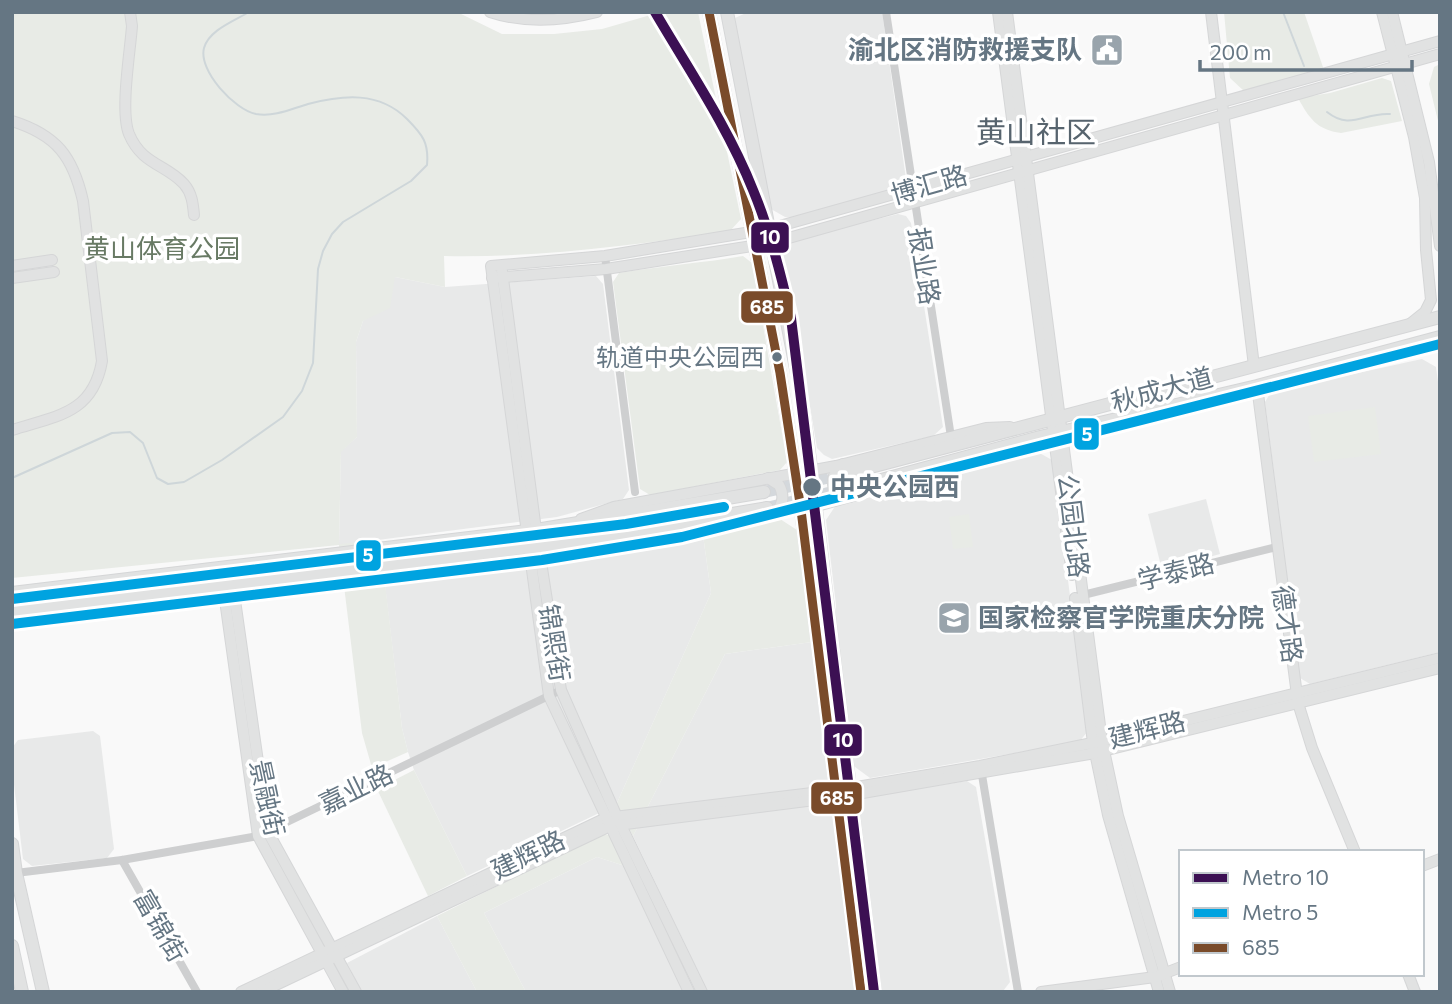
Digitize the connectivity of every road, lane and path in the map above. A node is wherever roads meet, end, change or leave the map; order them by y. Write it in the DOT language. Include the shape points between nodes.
graph roads {
  1 [pos="130,12"];
  2 [pos="490,12"];
  3 [pos="597,12"];
  4 [pos="709,12"];
  5 [pos="727,12"];
  6 [pos="886,12"];
  7 [pos="998,12"];
  8 [pos="1007,12"];
  9 [pos="1211,12"];
  10 [pos="1382,12"];
  11 [pos="1392,12"];
  12 [pos="1440,41"];
  13 [pos="1398,53"];
  14 [pos="1440,54"];
  15 [pos="1401,65"];
  16 [pos="1223,108"];
  17 [pos="12,121"];
  18 [pos="1021,159"];
  19 [pos="1023,172"];
  20 [pos="912,190"];
  21 [pos="914,203"];
  22 [pos="194,215"];
  23 [pos="770,236"];
  24 [pos="755,239"];
  25 [pos="1440,246"];
  26 [pos="605,256"];
  27 [pos="12,266"];
  28 [pos="606,269"];
  29 [pos="497,272"];
  30 [pos="12,278"];
  31 [pos="1440,317"];
  32 [pos="1408,325"];
  33 [pos="1440,337"];
  34 [pos="1254,366"];
  35 [pos="1257,386"];
  36 [pos="1055,418"];
  37 [pos="1026,426"];
  38 [pos="12,430"];
  39 [pos="1051,434"];
  40 [pos="951,437"];
  41 [pos="843,469"];
  42 [pos="812,470"];
  43 [pos="796,473"];
  44 [pos="768,478"];
  45 [pos="635,492"];
  46 [pos="764,492"];
  47 [pos="849,493"];
  48 [pos="647,502"];
  49 [pos="817,506"];
  50 [pos="801,510"];
  51 [pos="771,511"];
  52 [pos="558,526"];
  53 [pos="531,530"];
  54 [pos="533,547"];
  55 [pos="1277,547"];
  56 [pos="228,586"];
  57 [pos="12,593"];
  58 [pos="1079,596"];
  59 [pos="12,612"];
  60 [pos="1440,658"];
  61 [pos="1440,668"];
  62 [pos="561,690"];
  63 [pos="550,696"];
  64 [pos="1297,698"];
  65 [pos="1099,747"];
  66 [pos="1073,757"];
  67 [pos="981,770"];
  68 [pos="1100,776"];
  69 [pos="851,791"];
  70 [pos="837,794"];
  71 [pos="613,821"];
  72 [pos="263,834"];
  73 [pos="12,844"];
  74 [pos="1354,850"];
  75 [pos="122,860"];
  76 [pos="16,873"];
  77 [pos="12,946"];
  78 [pos="330,956"];
  79 [pos="1179,968"];
  80 [pos="1160,975"];
  81 [pos="22,992"];
  82 [pos="43,992"];
  83 [pos="197,992"];
  84 [pos="241,992"];
  85 [pos="261,992"];
  86 [pos="342,992"];
  87 [pos="355,992"];
  88 [pos="689,992"];
  89 [pos="702,992"];
  90 [pos="861,992"];
  91 [pos="875,992"];
  92 [pos="1018,992"];
  93 [pos="1041,992"];
  94 [pos="1159,992"];
  95 [pos="1170,992"];
  1 -- 22 [label="street" via="128,132 145,158 184,184 192,197"];
  2 -- 3 [label="street" via="540,20"];
  4 -- 24 [label="main road"];
  5 -- 23 [label="main road"];
  6 -- 20 [label="street, 报业路"];
  7 -- 18 [label="street, 公园北路"];
  8 -- 18 [label="street, 公园北路"];
  9 -- 16 [label="street"];
  10 -- 13 [label="street"];
  11 -- 13 [label="street"];
  12 -- 13 [label="street, 博汇路"];
  13 -- 15 [label="street"];
  13 -- 16 [label="street, 博汇路"];
  14 -- 15 [label="street, 博汇路"];
  15 -- 16 [label="street, 博汇路"];
  15 -- 25 [label="street" via="1429,162"];
  15 -- 32 [label="street" via="1425,198 1431,295 1426,312"];
  16 -- 18 [label="street, 博汇路"];
  16 -- 19 [label="street, 博汇路"];
  16 -- 34 [label="street"];
  17 -- 38 [label="street" via="53,141 78,178 102,361 90,396 75,408"];
  18 -- 19 [label="street, 公园北路"];
  18 -- 20 [label="street, 博汇路"];
  19 -- 21 [label="street, 博汇路"];
  19 -- 36 [label="street, 公园北路"];
  20 -- 21 [label="street, 报业路"];
  20 -- 23 [label="street, 博汇路"];
  21 -- 23 [label="street, 博汇路"];
  21 -- 40 [label="street, 报业路"];
  23 -- 24 [label="street, 博汇路"];
  23 -- 42 [label="main road"];
  24 -- 26 [label="street, 博汇路"];
  24 -- 28 [label="street, 博汇路"];
  24 -- 43 [label="main road"];
  26 -- 28 [label="street"];
  26 -- 29 [label="street, 博汇路"];
  27 -- 30 [label="street" via="53,266"];
  28 -- 29 [label="street, 博汇路"];
  28 -- 45 [label="street"];
  29 -- 53 [label="street, 锦熙街"];
  31 -- 32 [label="main road, 秋成大道"];
  32 -- 34 [label="main road, 秋成大道"];
  33 -- 35 [label="main road, 秋成大道"];
  34 -- 36 [label="main road, 秋成大道"];
  35 -- 39 [label="main road, 秋成大道"];
  35 -- 55 [label="street, 德才路"];
  36 -- 37 [label="main road, 秋成大道"];
  36 -- 39 [label="street, 公园北路"];
  37 -- 40 [label="street" via="986,428"];
  37 -- 41 [label="main road, 秋成大道"];
  39 -- 47 [label="main road, 秋成大道"];
  39 -- 58 [label="street, 公园北路"];
  40 -- 41 [label="street"];
  41 -- 42 [label="street"];
  41 -- 47 [label="street" via="835,471 834,490"];
  42 -- 43 [label="street"];
  42 -- 49 [label="main road"];
  43 -- 44 [label="street"];
  43 -- 50 [label="main road"];
  44 -- 48 [label="street"];
  44 -- 51 [label="street" via="779,485 783,496 778,510"];
  45 -- 48 [label="street"];
  46 -- 52 [label="main road"];
  47 -- 49 [label="street"];
  48 -- 52 [label="street" via="614,507"];
  49 -- 50 [label="street"];
  49 -- 69 [label="main road"];
  50 -- 51 [label="street"];
  50 -- 70 [label="main road"];
  51 -- 54 [label="main road"];
  52 -- 53 [label="main road"];
  53 -- 54 [label="street, 锦熙街"];
  53 -- 57 [label="main road"];
  54 -- 56 [label="main road"];
  54 -- 62 [label="street, 锦熙街"];
  54 -- 63 [label="street, 锦熙街"];
  55 -- 58 [label="street, 学泰路"];
  55 -- 64 [label="street, 德才路"];
  56 -- 59 [label="main road"];
  56 -- 72 [label="street, 景融街"];
  58 -- 65 [label="street, 公园北路"];
  60 -- 64 [label="street, 建辉路"];
  61 -- 64 [label="street, 建辉路"];
  62 -- 63 [label="street, 嘉业路"];
  62 -- 71 [label="street, 锦熙街"];
  63 -- 71 [label="street, 锦熙街"];
  63 -- 72 [label="street, 嘉业路"];
  64 -- 65 [label="street, 建辉路"];
  64 -- 74 [label="street, 德才路" via="1312,748"];
  65 -- 66 [label="street, 建辉路"];
  65 -- 67 [label="street, 建辉路"];
  65 -- 68 [label="street, 公园北路"];
  65 -- 80 [label="street, 公园北路"];
  66 -- 67 [label="street, 建辉路"];
  66 -- 68 [label="street"];
  67 -- 69 [label="street, 建辉路"];
  67 -- 92 [label="street"];
  68 -- 80 [label="street, 公园北路" via="1108,815"];
  69 -- 91 [label="main road"];
  70 -- 71 [label="street, 建辉路"];
  70 -- 90 [label="main road"];
  71 -- 78 [label="street, 建辉路"];
  71 -- 88 [label="street, 锦熙街"];
  71 -- 89 [label="street, 锦熙街"];
  72 -- 75 [label="street, 嘉业路"];
  72 -- 78 [label="street, 景融街"];
  73 -- 76 [label="main road"];
  75 -- 76 [label="street, 嘉业路"];
  75 -- 83 [label="street, 富锦街"];
  76 -- 82 [label="main road"];
  77 -- 81 [label="main road"];
  78 -- 84 [label="street, 建辉路"];
  78 -- 85 [label="street, 建辉路"];
  78 -- 86 [label="street, 景融街"];
  78 -- 87 [label="street, 景融街"];
  79 -- 80 [label="street"];
  80 -- 93 [label="street"];
  80 -- 94 [label="street, 公园北路"];
  80 -- 95 [label="street, 公园北路"];
}
